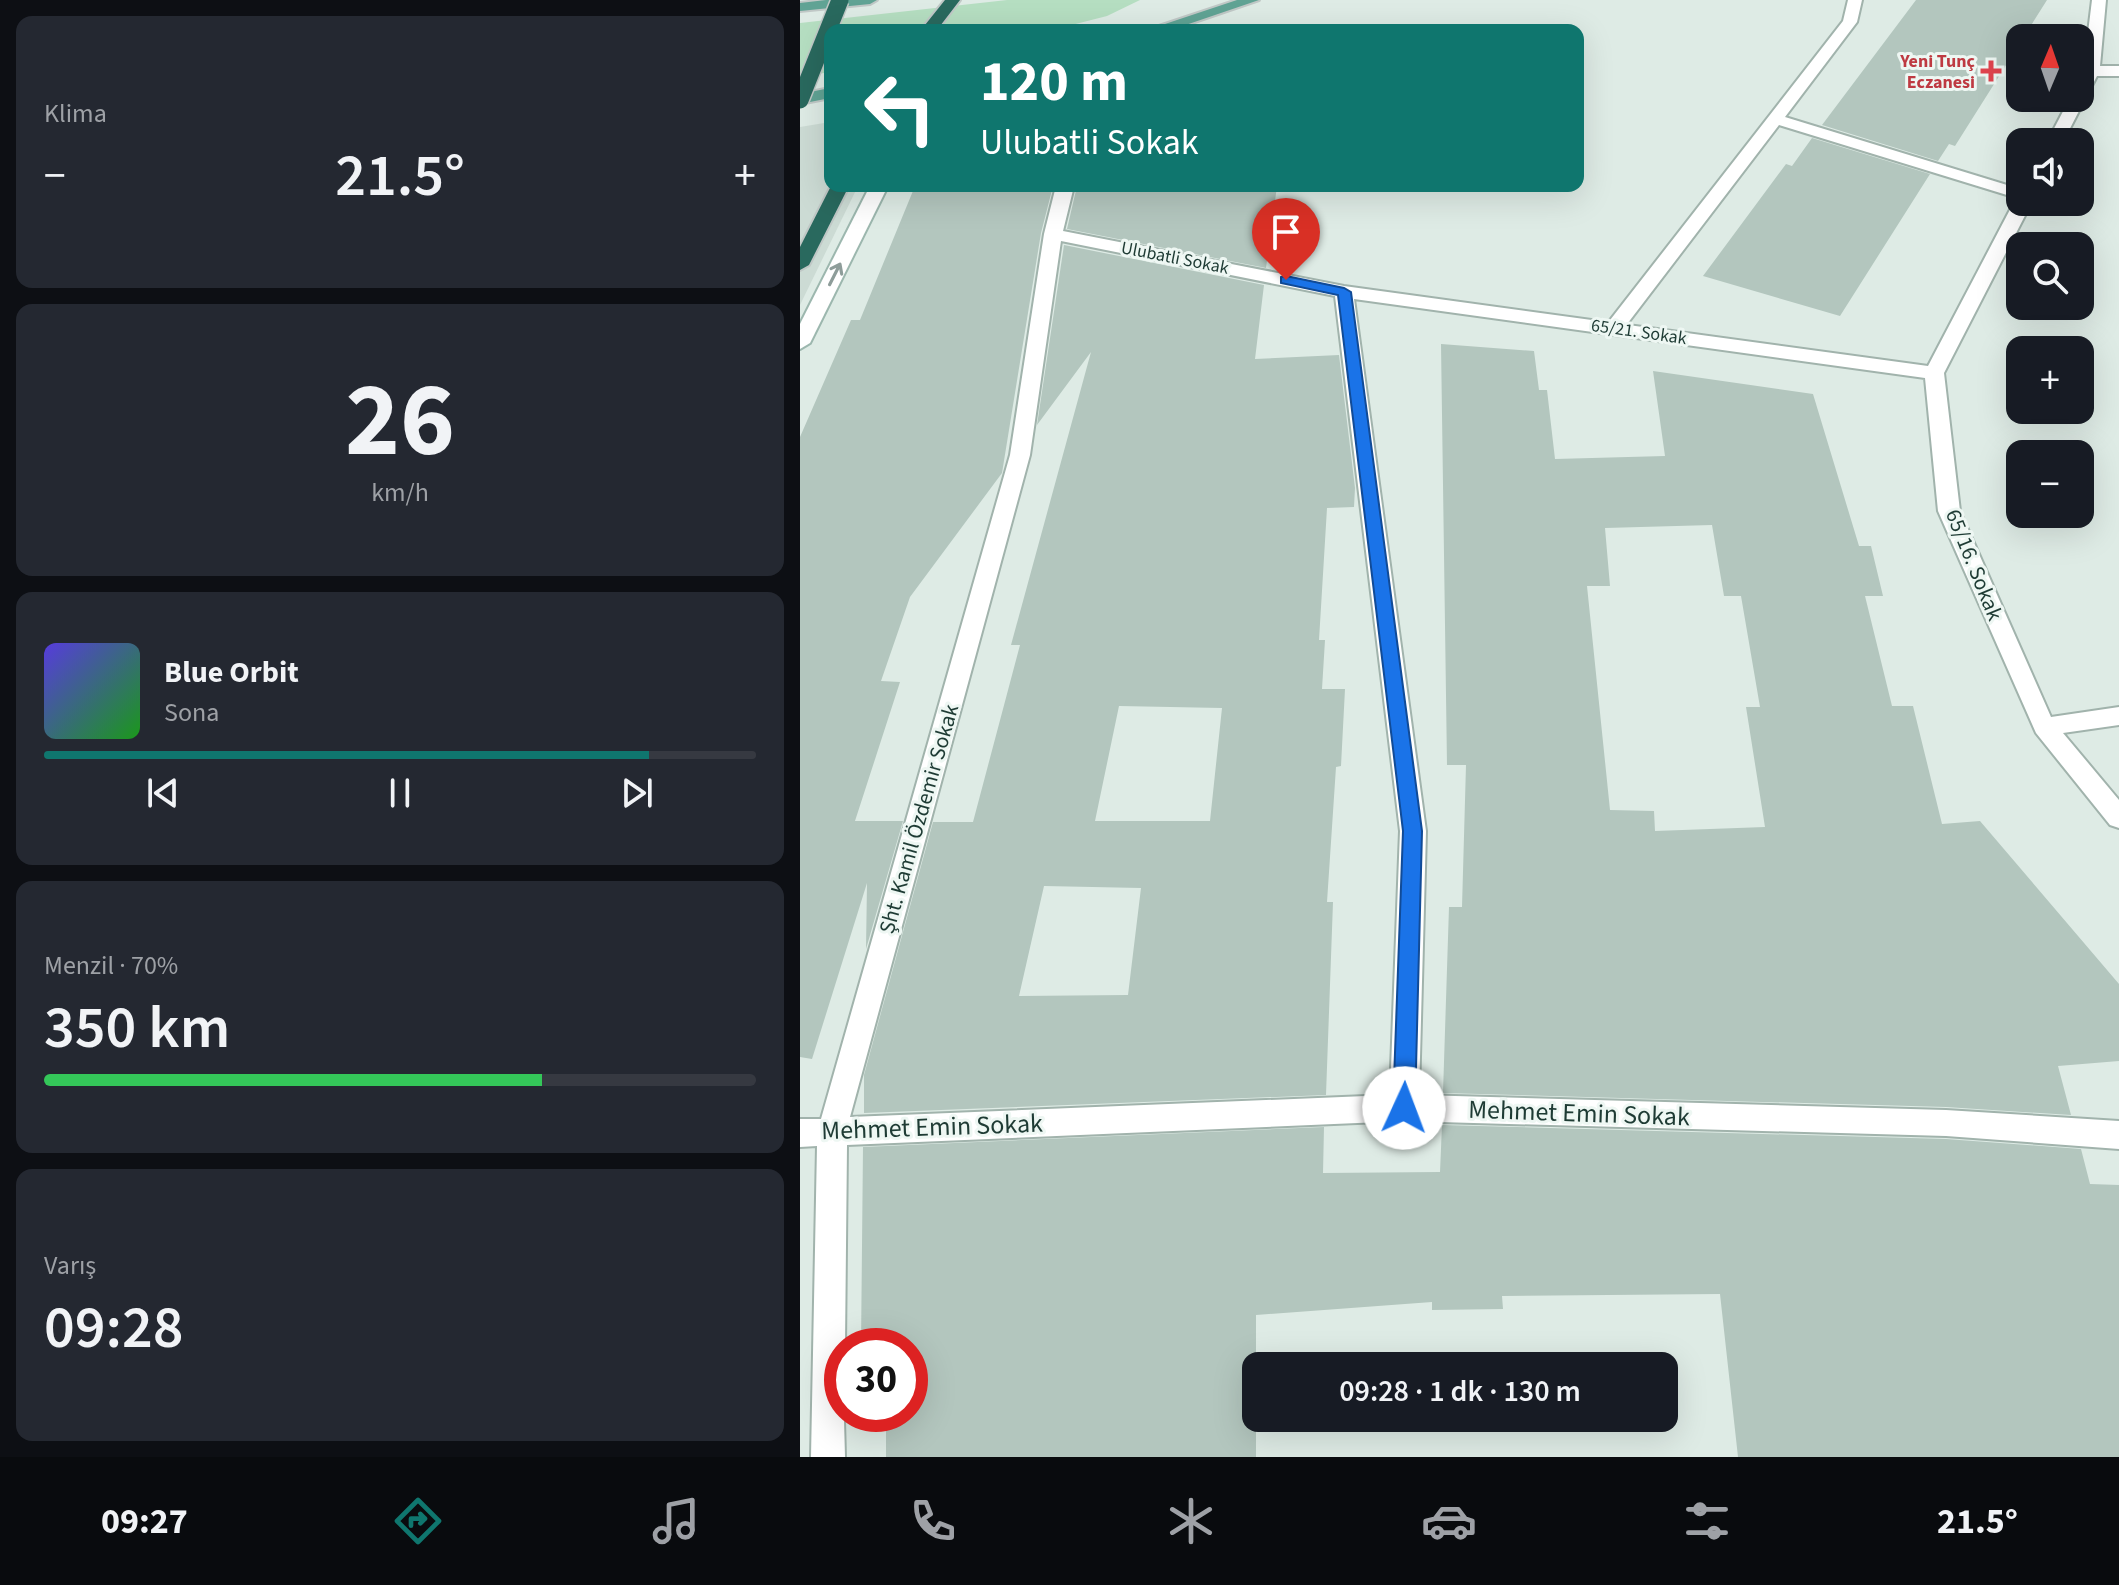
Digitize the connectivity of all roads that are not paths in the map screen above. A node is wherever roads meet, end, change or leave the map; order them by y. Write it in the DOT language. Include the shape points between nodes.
graph roads {
  1 [pos="840,0"];
  2 [pos="870,0"];
  3 [pos="953,0"];
  4 [pos="1252,0"];
  5 [pos="1855,0"];
  6 [pos="2099,0"];
  7 [pos="800,7"];
  8 [pos="830,24"];
  9 [pos="934,24"];
  10 [pos="1174,24"];
  11 [pos="824,40"];
  12 [pos="2094,51"];
  13 [pos="2094,71"];
  14 [pos="2119,71"];
  15 [pos="824,94"];
  16 [pos="800,100"];
  17 [pos="1776,119"];
  18 [pos="2006,190"];
  19 [pos="837,192"];
  20 [pos="876,192"];
  21 [pos="1064,192"];
  22 [pos="2016,216"];
  23 [pos="1053,234"];
  24 [pos="800,265"];
  25 [pos="1344,292"];
  26 [pos="1614,328"];
  27 [pos="800,343"];
  28 [pos="1934,373"];
  29 [pos="2119,716"];
  30 [pos="2044,727"];
  31 [pos="2119,818"];
  32 [pos="1404,1108"];
  33 [pos="832,1131"];
  34 [pos="800,1133"];
  35 [pos="2119,1135"];
  36 [pos="828,1457"];
  1 -- 8 [label="highway, bridge"];
  2 -- 7 [label="main road"];
  3 -- 9 [label="highway"];
  4 -- 10 [label="main road"];
  5 -- 17 [label="street" via="1850,22"];
  6 -- 12 [label="street"];
  11 -- 16 [label="highway, bridge"];
  13 -- 14 [label="street"];
  15 -- 16 [label="main road"];
  17 -- 18 [label="street"];
  17 -- 26 [label="street"];
  19 -- 24 [label="highway"];
  27 -- 20 [label="street, one-way"];
  21 -- 23 [label="street, Şht. Kamil Özdemir Sokak"];
  22 -- 28 [label="street"];
  23 -- 25 [label="street, Ulubatli Sokak"];
  23 -- 33 [label="street, Şht. Kamil Özdemir Sokak" via="1020,455"];
  25 -- 26 [label="street, 65/21. Sokak"];
  25 -- 32 [label="street" via="1413,831"];
  26 -- 28 [label="street, 65/21. Sokak"];
  28 -- 30 [label="street, 65/16. Sokak" via="1949,511"];
  29 -- 30 [label="street"];
  30 -- 31 [label="street, 65/16. Sokak"];
  32 -- 33 [label="street, Mehmet Emin Sokak"];
  32 -- 35 [label="street, Mehmet Emin Sokak" via="1946,1123"];
  33 -- 34 [label="street, Mehmet Emin Sokak"];
  33 -- 36 [label="street, Şht. Kamil Özdemir Sokak"];
}
